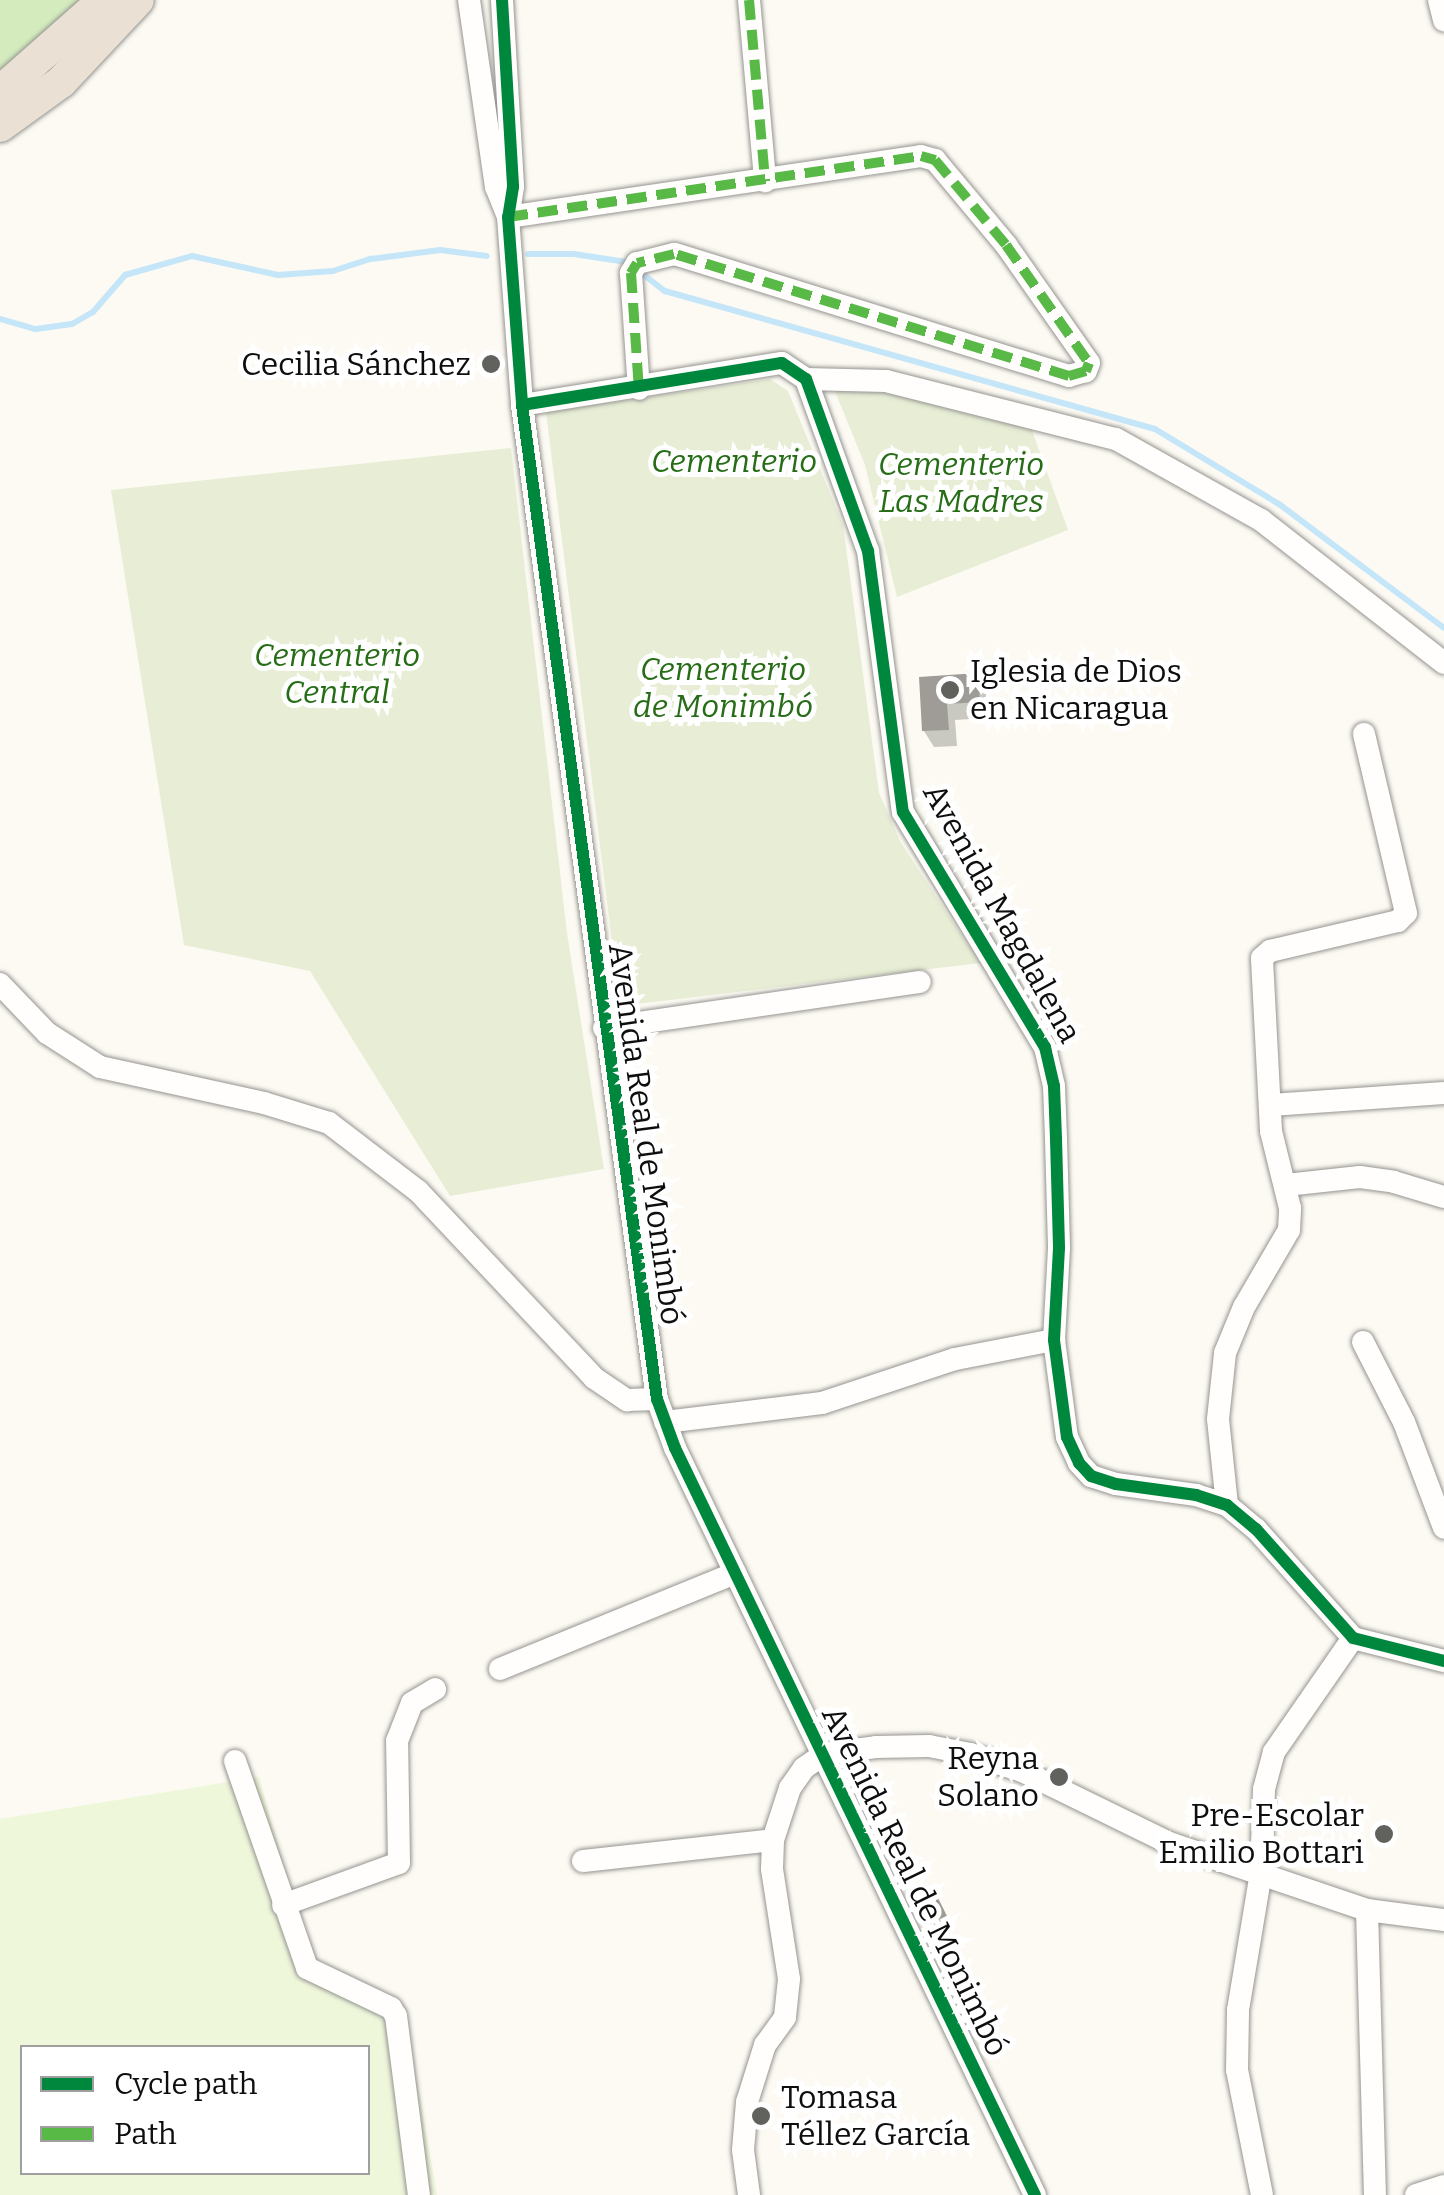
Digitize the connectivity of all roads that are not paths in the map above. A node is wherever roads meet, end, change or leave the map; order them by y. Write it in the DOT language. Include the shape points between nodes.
graph roads {
  1 [pos="104,0"];
  2 [pos="138,0"];
  3 [pos="469,0"];
  4 [pos="502,0"];
  5 [pos="749,0"];
  6 [pos="1439,0"];
  7 [pos="1444,20"];
  8 [pos="0,92"];
  9 [pos="0,126"];
  10 [pos="765,182"];
  11 [pos="508,218"];
  12 [pos="806,379"];
  13 [pos="639,389"];
  14 [pos="522,405"];
  15 [pos="1444,662"];
  16 [pos="1364,734"];
  17 [pos="920,982"];
  18 [pos="0,984"];
  19 [pos="604,1028"];
  20 [pos="1444,1093"];
  21 [pos="1272,1105"];
  22 [pos="1286,1185"];
  23 [pos="1444,1197"];
  24 [pos="1054,1340"];
  25 [pos="1363,1342"];
  26 [pos="657,1399"];
  27 [pos="665,1422"];
  28 [pos="1227,1505"];
  29 [pos="1444,1528"];
  30 [pos="736,1573"];
  31 [pos="1352,1638"];
  32 [pos="1444,1661"];
  33 [pos="500,1669"];
  34 [pos="435,1689"];
  35 [pos="824,1754"];
  36 [pos="236,1761"];
  37 [pos="774,1840"];
  38 [pos="583,1861"];
  39 [pos="1261,1872"];
  40 [pos="283,1905"];
  41 [pos="1367,1910"];
  42 [pos="1444,1920"];
  43 [pos="1444,2186"];
  44 [pos="419,2195"];
  45 [pos="748,2195"];
  46 [pos="1035,2195"];
  47 [pos="1262,2195"];
  48 [pos="1375,2195"];
  49 [pos="1416,2195"];
  1 -- 8 [label="highway"];
  2 -- 9 [label="highway" via="60,82"];
  3 -- 11 [label="street, Avenida Real de Monimbó" via="496,187"];
  4 -- 11 [label="street, Avenida Real de Monimbó" via="513,186"];
  5 -- 10 [label="street"];
  6 -- 7 [label="street"];
  10 -- 11 [label="street"];
  10 -- 13 [label="street" via="907,158 935,160 1086,353 1086,371 1069,376 674,254 637,262 631,273"];
  11 -- 14 [label="street, Avenida Real de Monimbó"];
  12 -- 13 [label="street" via="782,363"];
  12 -- 15 [label="street" via="886,381 1116,438 1260,520"];
  12 -- 24 [label="street, Avenida Magdalena" via="868,551 902,812 1045,1047 1054,1086 1060,1248"];
  13 -- 14 [label="street"];
  14 -- 19 [label="street, Avenida Real de Monimbó"];
  16 -- 21 [label="street" via="1406,913 1398,921 1262,958"];
  17 -- 19 [label="street"];
  18 -- 26 [label="street" via="48,1033 100,1067 330,1123 418,1192 611,1392 626,1400"];
  19 -- 26 [label="street, Avenida Real de Monimbó"];
  20 -- 21 [label="street"];
  21 -- 22 [label="street" via="1276,1161"];
  22 -- 23 [label="street" via="1360,1177"];
  22 -- 28 [label="street" via="1288,1230 1225,1353 1218,1418"];
  24 -- 27 [label="street" via="955,1359 822,1403"];
  24 -- 28 [label="street, Avenida Magdalena" via="1067,1436 1091,1476"];
  25 -- 29 [label="street" via="1404,1422"];
  26 -- 27 [label="street, Avenida Real de Monimbó"];
  27 -- 30 [label="street, Avenida Real de Monimbó"];
  28 -- 31 [label="street, Avenida Magdalena"];
  30 -- 33 [label="street"];
  30 -- 35 [label="street, Avenida Real de Monimbó"];
  31 -- 32 [label="street"];
  31 -- 39 [label="street" via="1274,1752 1264,1789"];
  34 -- 40 [label="street" via="412,1703 397,1741 399,1862"];
  35 -- 37 [label="street" via="790,1788"];
  35 -- 39 [label="street" via="929,1746 970,1754 1022,1770 1169,1843"];
  35 -- 46 [label="street, Avenida Real de Monimbó"];
  36 -- 40 [label="street"];
  37 -- 38 [label="street"];
  37 -- 45 [label="street" via="772,1869 789,1978 785,2017 765,2044 747,2102"];
  39 -- 41 [label="street"];
  39 -- 47 [label="street" via="1238,2010 1236,2070"];
  40 -- 44 [label="street" via="307,1968 396,2016"];
  41 -- 42 [label="street"];
  41 -- 48 [label="street"];
  43 -- 49 [label="street"];
}
